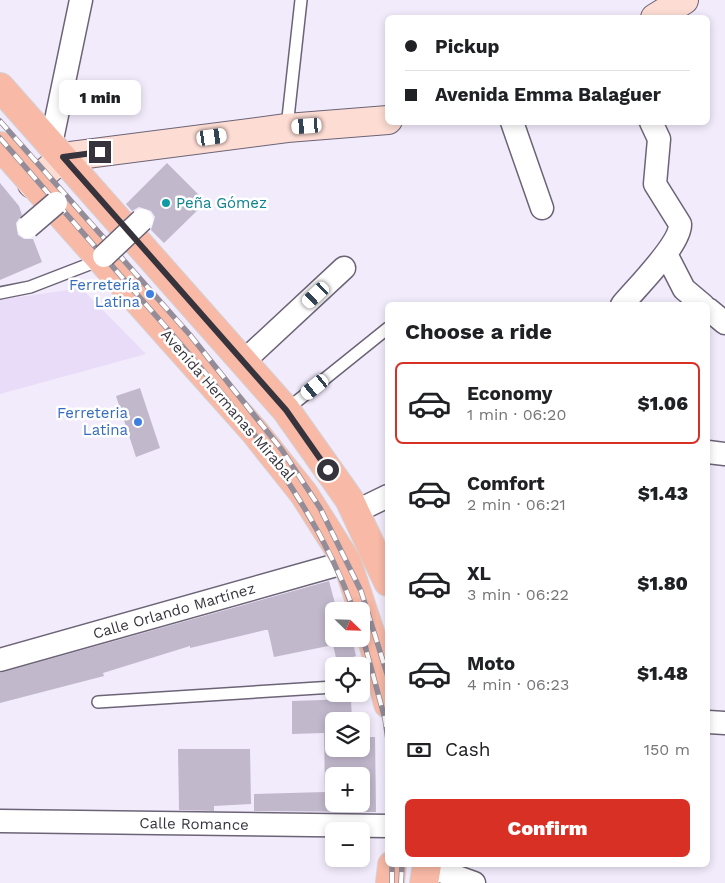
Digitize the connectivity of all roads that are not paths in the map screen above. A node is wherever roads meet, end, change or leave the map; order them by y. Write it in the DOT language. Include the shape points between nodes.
graph roads {
  1 [pos="81,0"];
  2 [pos="301,0"];
  3 [pos="684,0"];
  4 [pos="660,15"];
  5 [pos="0,87"];
  6 [pos="385,120"];
  7 [pos="513,125"];
  8 [pos="652,125"];
  9 [pos="287,128"];
  10 [pos="0,146"];
  11 [pos="57,150"];
  12 [pos="32,184"];
  13 [pos="56,203"];
  14 [pos="542,208"];
  15 [pos="142,220"];
  16 [pos="28,227"];
  17 [pos="666,254"];
  18 [pos="102,258"];
  19 [pos="344,268"];
  20 [pos="0,293"];
  21 [pos="625,302"];
  22 [pos="700,302"];
  23 [pos="710,310"];
  24 [pos="725,324"];
  25 [pos="385,330"];
  26 [pos="244,362"];
  27 [pos="286,410"];
  28 [pos="710,452"];
  29 [pos="725,454"];
  30 [pos="385,497"];
  31 [pos="355,512"];
  32 [pos="347,562"];
  33 [pos="385,576"];
  34 [pos="0,660"];
  35 [pos="325,688"];
  36 [pos="377,691"];
  37 [pos="98,702"];
  38 [pos="710,722"];
  39 [pos="725,723"];
  40 [pos="0,822"];
  41 [pos="385,826"];
  42 [pos="392,867"];
  43 [pos="426,871"];
  44 [pos="390,883"];
  45 [pos="474,883"];
  1 -- 11 [label="street"];
  2 -- 9 [label="lane"];
  3 -- 4 [label="street"];
  5 -- 11 [label="main road"];
  6 -- 9 [label="street"];
  7 -- 14 [label="street"];
  8 -- 17 [label="street" via="659,139 655,184 680,224 680,230"];
  9 -- 11 [label="street"];
  10 -- 12 [label="main road, Avenida Hermanas Mirabal"];
  11 -- 12 [label="street"];
  11 -- 26 [label="main road"];
  12 -- 18 [label="main road, Avenida Hermanas Mirabal"];
  13 -- 16 [label="street, bridge"];
  15 -- 18 [label="street, bridge"];
  17 -- 21 [label="street"];
  17 -- 22 [label="street" via="684,288"];
  18 -- 20 [label="lane" via="30,287"];
  18 -- 32 [label="main road, Avenida Hermanas Mirabal" via="280,463 304,494"];
  19 -- 26 [label="street"];
  23 -- 24 [label="street"];
  25 -- 27 [label="lane"];
  26 -- 27 [label="main road"];
  27 -- 31 [label="main road"];
  28 -- 29 [label="street"];
  30 -- 31 [label="street"];
  31 -- 33 [label="main road"];
  32 -- 34 [label="street, Calle Orlando Martínez"];
  32 -- 36 [label="main road, Avenida Hermanas Mirabal" via="372,638"];
  35 -- 37 [label="lane"];
  38 -- 39 [label="street"];
  40 -- 41 [label="street, Calle Romance"];
  42 -- 44 [label="main road"];
  43 -- 45 [label="street"];
}
